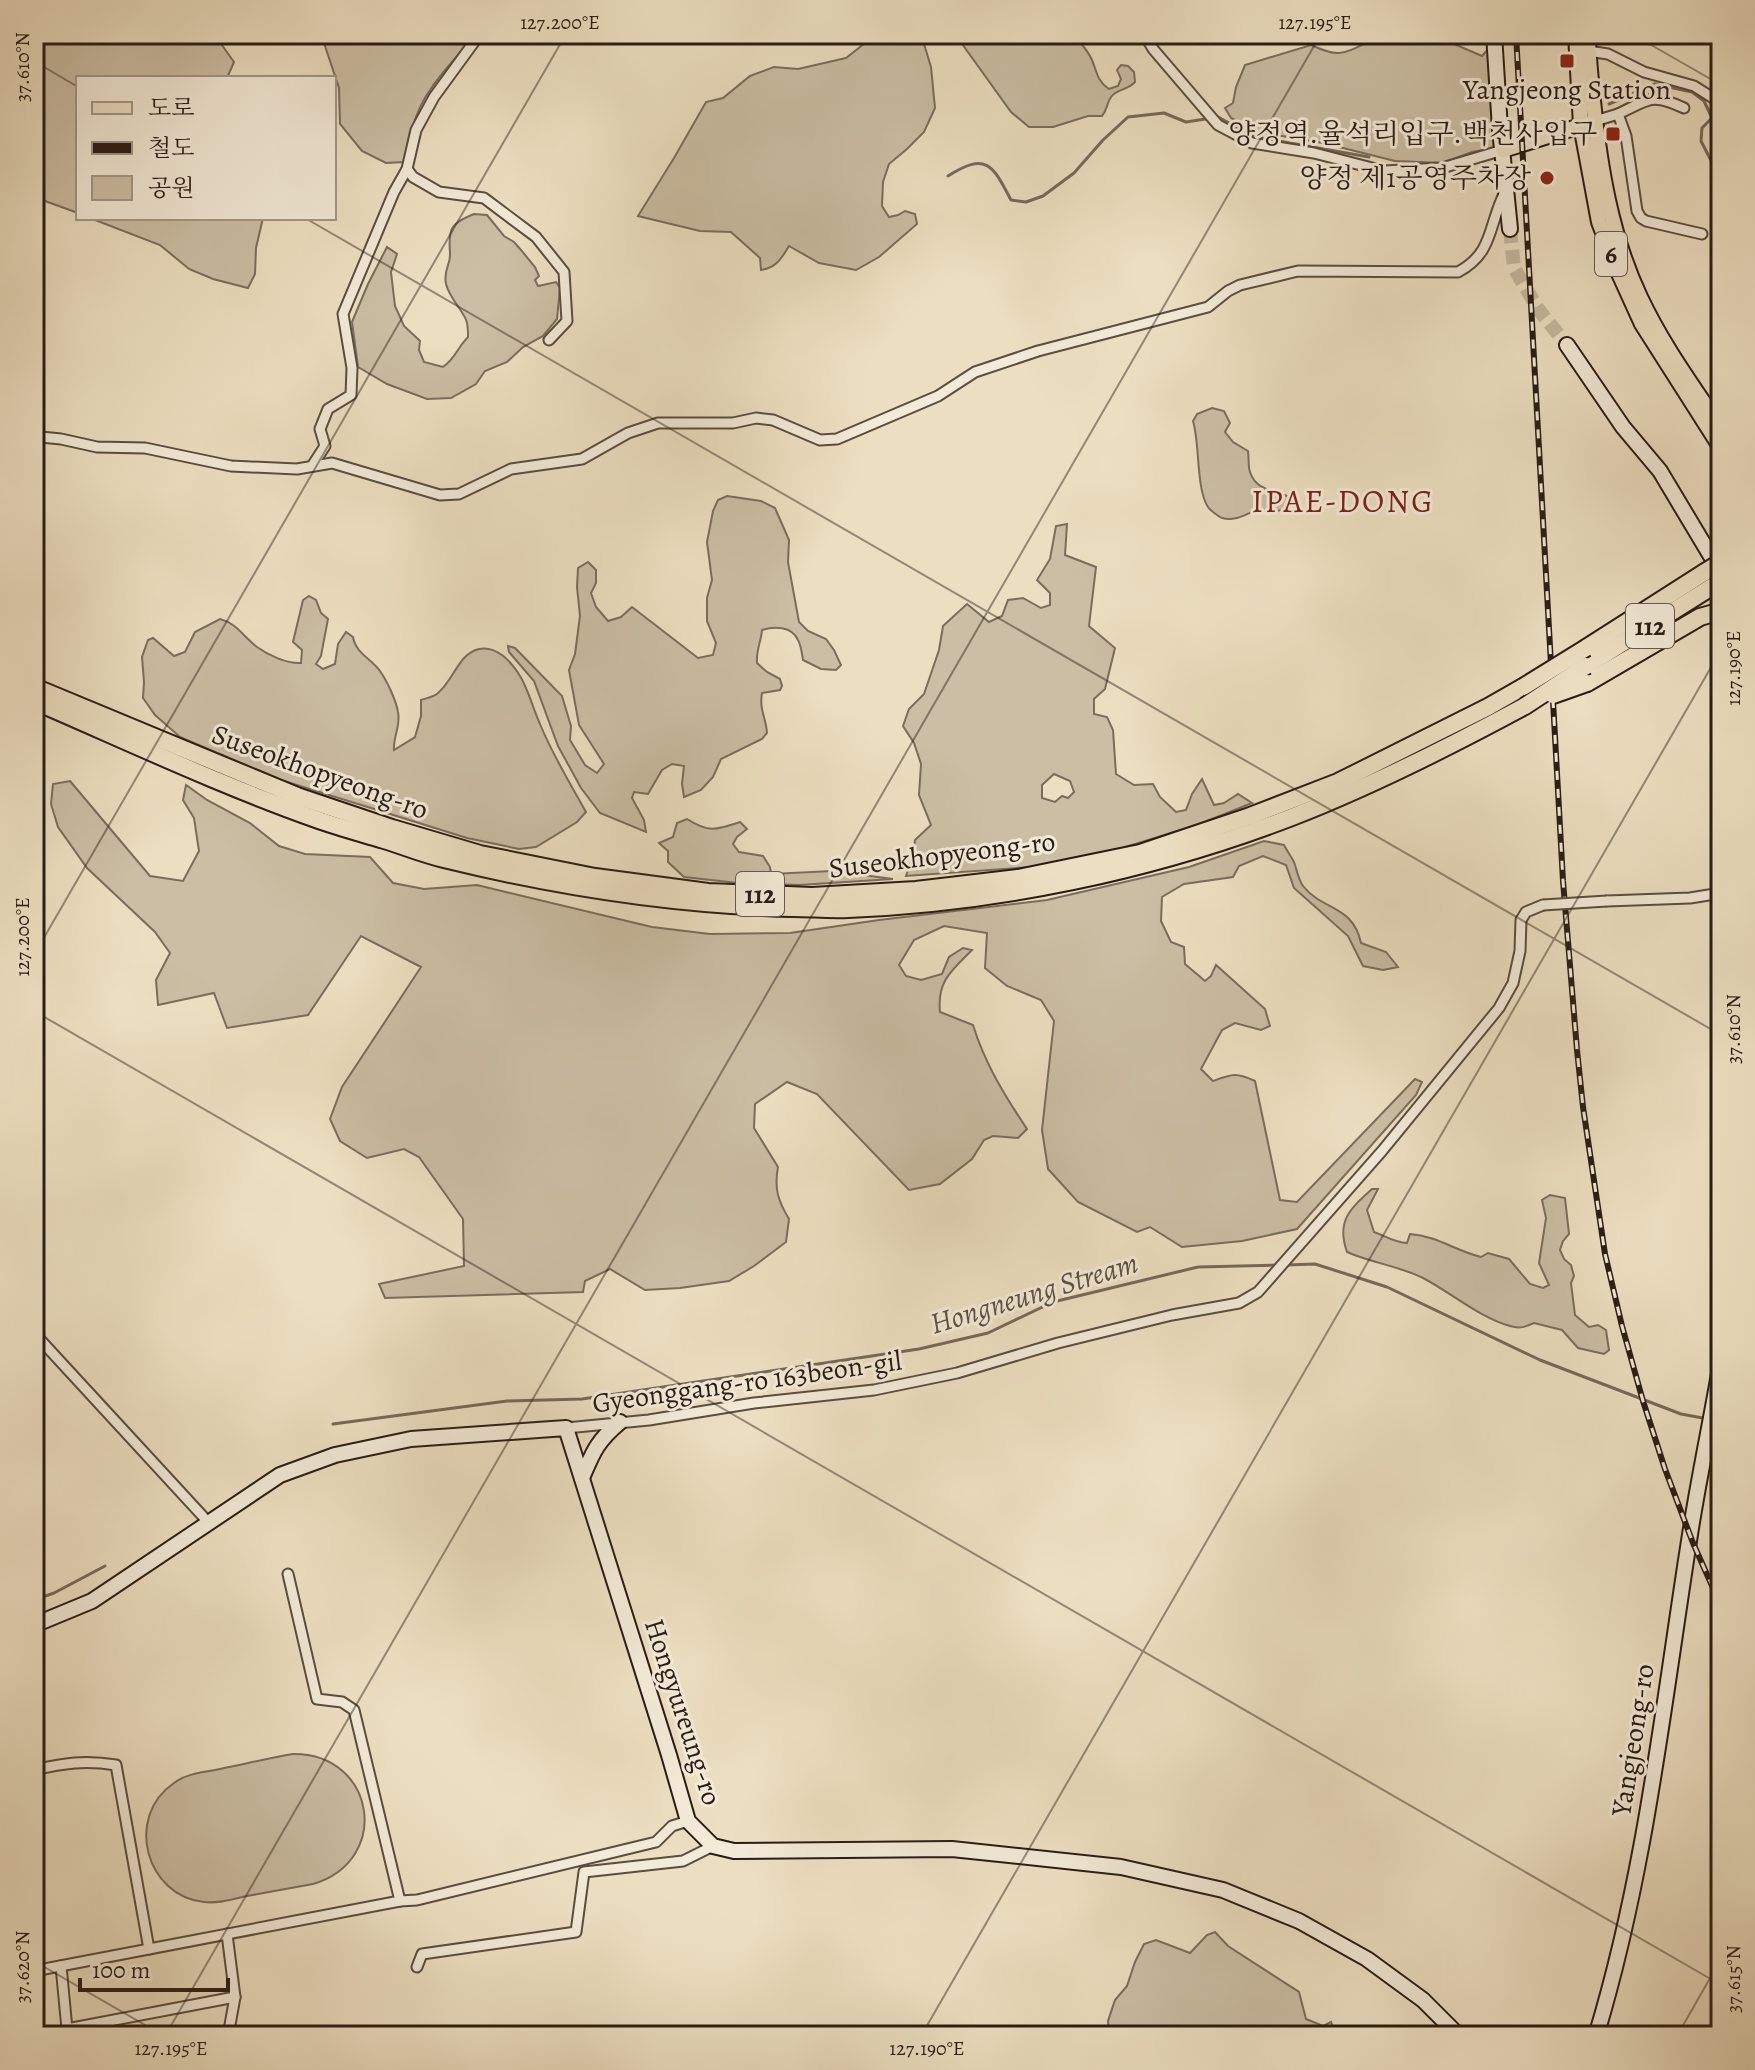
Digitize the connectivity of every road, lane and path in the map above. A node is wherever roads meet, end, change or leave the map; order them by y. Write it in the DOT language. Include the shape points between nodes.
graph roads {
  1 [pos="480,34"];
  2 [pos="1144,34"];
  3 [pos="1494,34"];
  4 [pos="1576,34"];
  5 [pos="1588,34"];
  6 [pos="1588,51"];
  7 [pos="1721,103"];
  8 [pos="1684,108"];
  9 [pos="1618,114"];
  10 [pos="1588,123"];
  11 [pos="1503,150"];
  12 [pos="407,169"];
  13 [pos="1506,189"];
  14 [pos="1510,229"];
  15 [pos="1702,234"];
  16 [pos="549,340"];
  17 [pos="1567,345"];
  18 [pos="1721,428"];
  19 [pos="34,438"];
  20 [pos="1721,448"];
  21 [pos="312,466"];
  22 [pos="1721,562"];
  23 [pos="1715,578"];
  24 [pos="1721,611"];
  25 [pos="1586,674"];
  26 [pos="34,687"];
  27 [pos="34,701"];
  28 [pos="1721,893"];
  29 [pos="34,1333"];
  30 [pos="1721,1362"];
  31 [pos="620,1422"];
  32 [pos="566,1428"];
  33 [pos="582,1478"];
  34 [pos="205,1519"];
  35 [pos="288,1574"];
  36 [pos="34,1625"];
  37 [pos="34,1770"];
  38 [pos="688,1821"];
  39 [pos="713,1846"];
  40 [pos="400,1901"];
  41 [pos="227,1934"];
  42 [pos="149,1949"];
  43 [pos="61,1966"];
  44 [pos="417,1967"];
  45 [pos="34,1971"];
  46 [pos="235,1997"];
  47 [pos="67,2032"];
  48 [pos="228,2036"];
  49 [pos="1459,2036"];
  50 [pos="1596,2036"];
  1 -- 12 [label="street" via="416,130"];
  2 -- 11 [label="street" via="1216,123 1252,143 1384,171 1442,168"];
  3 -- 11 [label="street"];
  4 -- 10 [label="main road, 6"];
  5 -- 6 [label="main road, 6"];
  6 -- 7 [label="street" via="1694,86"];
  6 -- 10 [label="main road, 6"];
  8 -- 9 [label="street" via="1656,98"];
  9 -- 10 [label="street"];
  9 -- 15 [label="street" via="1639,215"];
  10 -- 11 [label="main road"];
  10 -- 18 [label="main road, 6" via="1640,298 1672,357"];
  10 -- 20 [label="main road, 6" via="1599,222 1617,269 1642,324"];
  11 -- 13 [label="street"];
  12 -- 16 [label="street" via="439,192 484,198 536,237 564,272 567,321"];
  12 -- 21 [label="street" via="343,314 351,395 328,409 320,429 325,446"];
  13 -- 14 [label="street"];
  13 -- 21 [label="street" via="1481,254 1458,272 1298,271 1240,285 1208,307 975,372 938,396 837,439 820,440 756,418 658,423 582,459 511,469 459,494 440,495 332,463"];
  17 -- 23 [label="street" via="1660,471"];
  19 -- 21 [label="street" via="145,448 231,466"];
  22 -- 23 [label="highway, Suseokhopyeong-ro / 112, bridge"];
  23 -- 25 [label="highway, Suseokhopyeong-ro / 112"];
  23 -- 26 [label="highway, Suseokhopyeong-ro / 112, bridge" via="1488,707 1338,782 1140,853 1018,878 916,890 812,896 708,892 480,854 297,796"];
  24 -- 25 [label="highway"];
  25 -- 27 [label="highway, Suseokhopyeong-ro / 112, bridge" via="1366,786 1204,847 1030,890 847,909 741,907 645,897 441,858 316,819"];
  28 -- 31 [label="street, Gyeonggang-ro 163beon-gil, bridge" via="1543,905 1526,912 1513,983 1499,1008 1258,1292 1239,1303 874,1390"];
  29 -- 34 [label="street"];
  30 -- 50 [label="street, Yangjeong-ro" via="1647,1821"];
  31 -- 32 [label="street, Gyeonggang-ro 163beon-gil"];
  31 -- 33 [label="street" via="594,1449"];
  32 -- 33 [label="street, Hongyureung-ro"];
  32 -- 34 [label="street" via="411,1439 335,1455 280,1475"];
  33 -- 38 [label="street, Hongyureung-ro"];
  34 -- 36 [label="street" via="92,1601"];
  35 -- 40 [label="street" via="317,1699 342,1702 354,1710"];
  37 -- 42 [label="street" via="71,1762 116,1765"];
  38 -- 39 [label="street, Hongyureung-ro"];
  38 -- 40 [label="street" via="672,1826 656,1842"];
  39 -- 44 [label="street" via="683,1861 584,1872 576,1932 422,1954"];
  39 -- 49 [label="street, Hongyureung-ro" via="734,1851 952,1849 1121,1867 1223,1890 1299,1921 1367,1959 1423,2000"];
  40 -- 41 [label="street"];
  41 -- 42 [label="street"];
  41 -- 46 [label="street"];
  42 -- 43 [label="street"];
  43 -- 45 [label="street"];
  43 -- 47 [label="street"];
  46 -- 47 [label="street"];
  46 -- 48 [label="street"];
}
